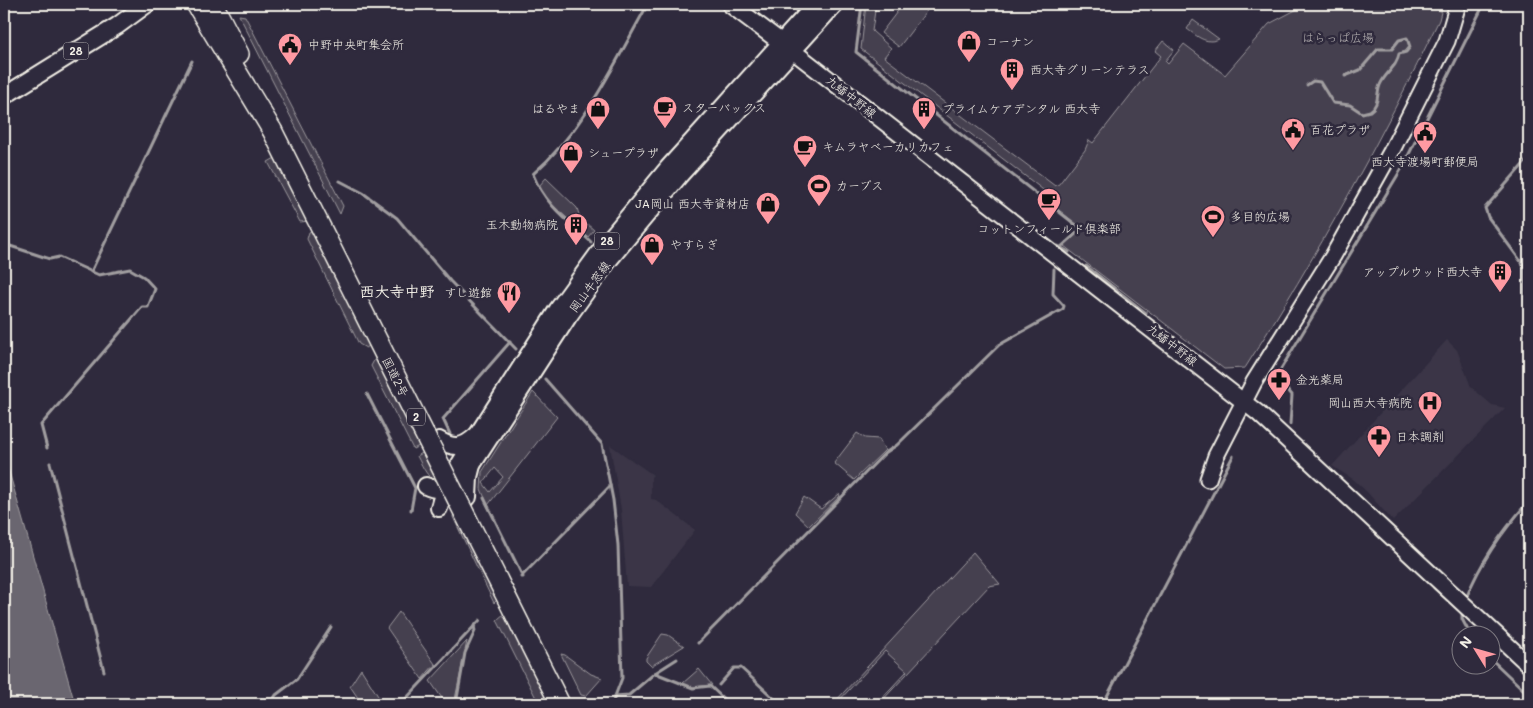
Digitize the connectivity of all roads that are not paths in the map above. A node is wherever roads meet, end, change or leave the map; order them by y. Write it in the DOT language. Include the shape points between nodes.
graph roads {
  1 [pos="147,4"];
  2 [pos="196,4"];
  3 [pos="213,4"];
  4 [pos="730,4"];
  5 [pos="816,4"];
  6 [pos="835,4"];
  7 [pos="1458,4"];
  8 [pos="787,46"];
  9 [pos="4,96"];
  10 [pos="272,130"];
  11 [pos="1244,402"];
  12 [pos="478,434"];
  13 [pos="438,440"];
  14 [pos="472,465"];
  15 [pos="1208,479"];
  16 [pos="426,486"];
  17 [pos="444,490"];
  18 [pos="468,497"];
  19 [pos="439,508"];
  20 [pos="1529,665"];
  21 [pos="560,704"];
  1 -- 9 [label="main road, 28"];
  2 -- 10 [label="highway, 国道2号 / 2"];
  3 -- 10 [label="highway, 国道2号 / 2" via="248,70"];
  4 -- 8 [label="main road"];
  5 -- 8 [label="main road, 岡山牛窓線 / 28"];
  6 -- 8 [label="main road, 岡山牛窓線 / 28"];
  7 -- 11 [label="main road" via="1447,41 1388,158"];
  8 -- 11 [label="main road, 九蟠中野線"];
  8 -- 12 [label="main road, 岡山牛窓線 / 28" via="668,168 603,247 558,309"];
  8 -- 14 [label="main road, 岡山牛窓線 / 28" via="608,261"];
  10 -- 21 [label="highway, 国道2号 / 2, bridge"];
  11 -- 15 [label="main road"];
  11 -- 20 [label="main road, 九蟠中野線"];
  12 -- 13 [label="main road" via="462,446 452,447"];
  12 -- 17 [label="main road, 岡山牛窓線 / 28"];
  14 -- 17 [label="main road, 岡山牛窓線 / 28"];
  14 -- 18 [label="main road"];
  16 -- 17 [label="main road"];
  17 -- 19 [label="main road, 岡山牛窓線 / 28"];
}
